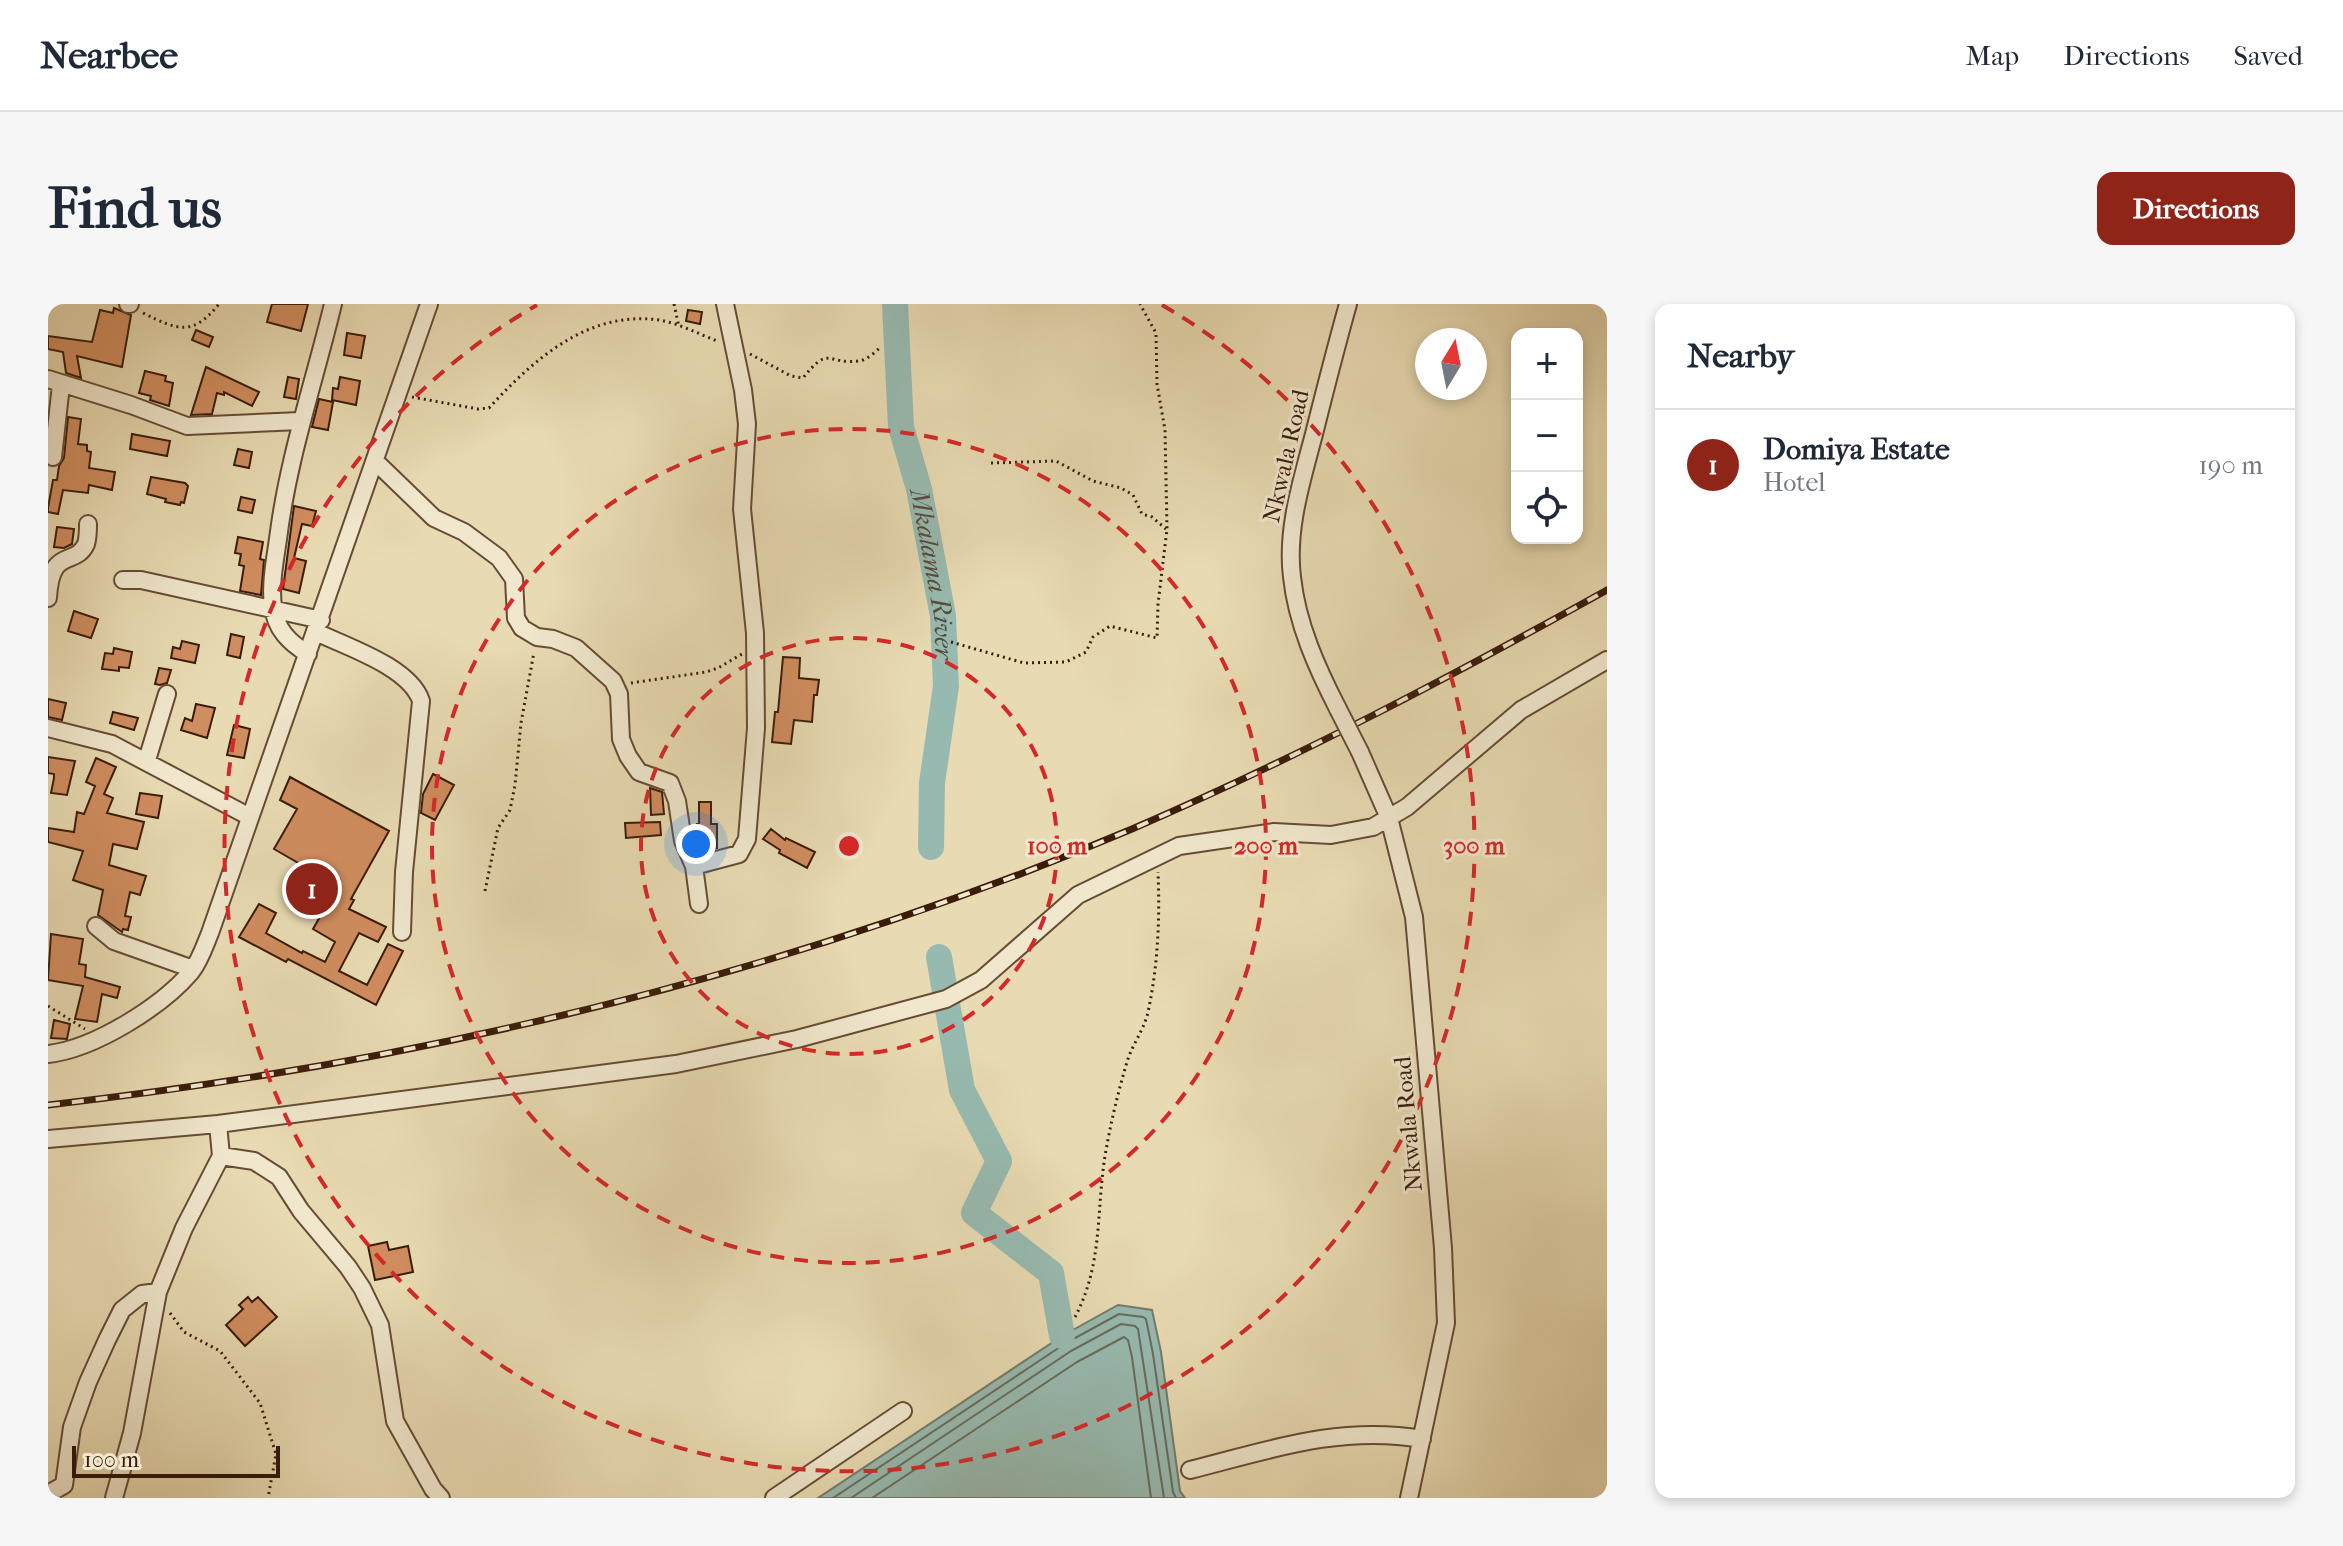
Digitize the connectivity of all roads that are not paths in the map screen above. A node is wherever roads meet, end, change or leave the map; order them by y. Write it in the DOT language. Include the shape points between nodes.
graph roads {
  1 [pos="333,304"];
  2 [pos="429,304"];
  3 [pos="725,304"];
  4 [pos="1348,304"];
  5 [pos="54,382"];
  6 [pos="300,421"];
  7 [pos="53,457"];
  8 [pos="376,462"];
  9 [pos="88,524"];
  10 [pos="123,580"];
  11 [pos="48,598"];
  12 [pos="273,607"];
  13 [pos="319,626"];
  14 [pos="308,654"];
  15 [pos="1607,660"];
  16 [pos="167,694"];
  17 [pos="48,728"];
  18 [pos="147,760"];
  19 [pos="250,817"];
  20 [pos="1389,818"];
  21 [pos="694,866"];
  22 [pos="699,904"];
  23 [pos="96,926"];
  24 [pos="402,932"];
  25 [pos="193,969"];
  26 [pos="48,1054"];
  27 [pos="218,1124"];
  28 [pos="48,1139"];
  29 [pos="221,1156"];
  30 [pos="158,1292"];
  31 [pos="903,1411"];
  32 [pos="1422,1439"];
  33 [pos="1190,1470"];
  34 [pos="48,1494"];
  35 [pos="114,1498"];
  36 [pos="441,1498"];
  37 [pos="774,1498"];
  38 [pos="1409,1498"];
  1 -- 6 [label="street"];
  2 -- 8 [label="street"];
  3 -- 21 [label="street" via="747,424 742,509 756,728 747,839 739,854"];
  4 -- 20 [label="street, Nkwala Road, bridge" via="1298,495 1290,547 1292,578 1311,651"];
  5 -- 6 [label="street" via="187,426"];
  5 -- 7 [label="street"];
  6 -- 12 [label="street" via="284,494"];
  8 -- 13 [label="street"];
  8 -- 21 [label="street" via="434,518 499,558 514,579 516,618 522,628 576,648 613,681 628,756 639,772 670,783"];
  9 -- 11 [label="street" via="86,544 52,570"];
  10 -- 12 [label="street"];
  12 -- 13 [label="street"];
  12 -- 14 [label="street" via="286,640"];
  13 -- 14 [label="street"];
  13 -- 24 [label="street" via="411,682 421,701"];
  14 -- 19 [label="street"];
  15 -- 20 [label="street" via="1521,710"];
  16 -- 18 [label="street"];
  17 -- 18 [label="street" via="100,739"];
  18 -- 19 [label="street"];
  19 -- 25 [label="street"];
  20 -- 27 [label="street" via="1373,827 1331,835 1274,832 1179,846 1078,895 981,980 920,1007 676,1064"];
  20 -- 32 [label="street, Nkwala Road" via="1414,917 1443,1248 1446,1323"];
  21 -- 22 [label="street"];
  23 -- 25 [label="street" via="114,941"];
  25 -- 26 [label="street" via="171,992 100,1039"];
  27 -- 28 [label="street"];
  27 -- 29 [label="street"];
  29 -- 30 [label="street"];
  29 -- 36 [label="street" via="254,1161 279,1177 355,1277 380,1325 395,1421"];
  30 -- 34 [label="street" via="142,1294 122,1310 72,1427 64,1485"];
  30 -- 35 [label="street" via="132,1433"];
  31 -- 37 [label="street"];
  32 -- 33 [label="street" via="1391,1434 1313,1438"];
  32 -- 38 [label="street, Nkwala Road"];
}
